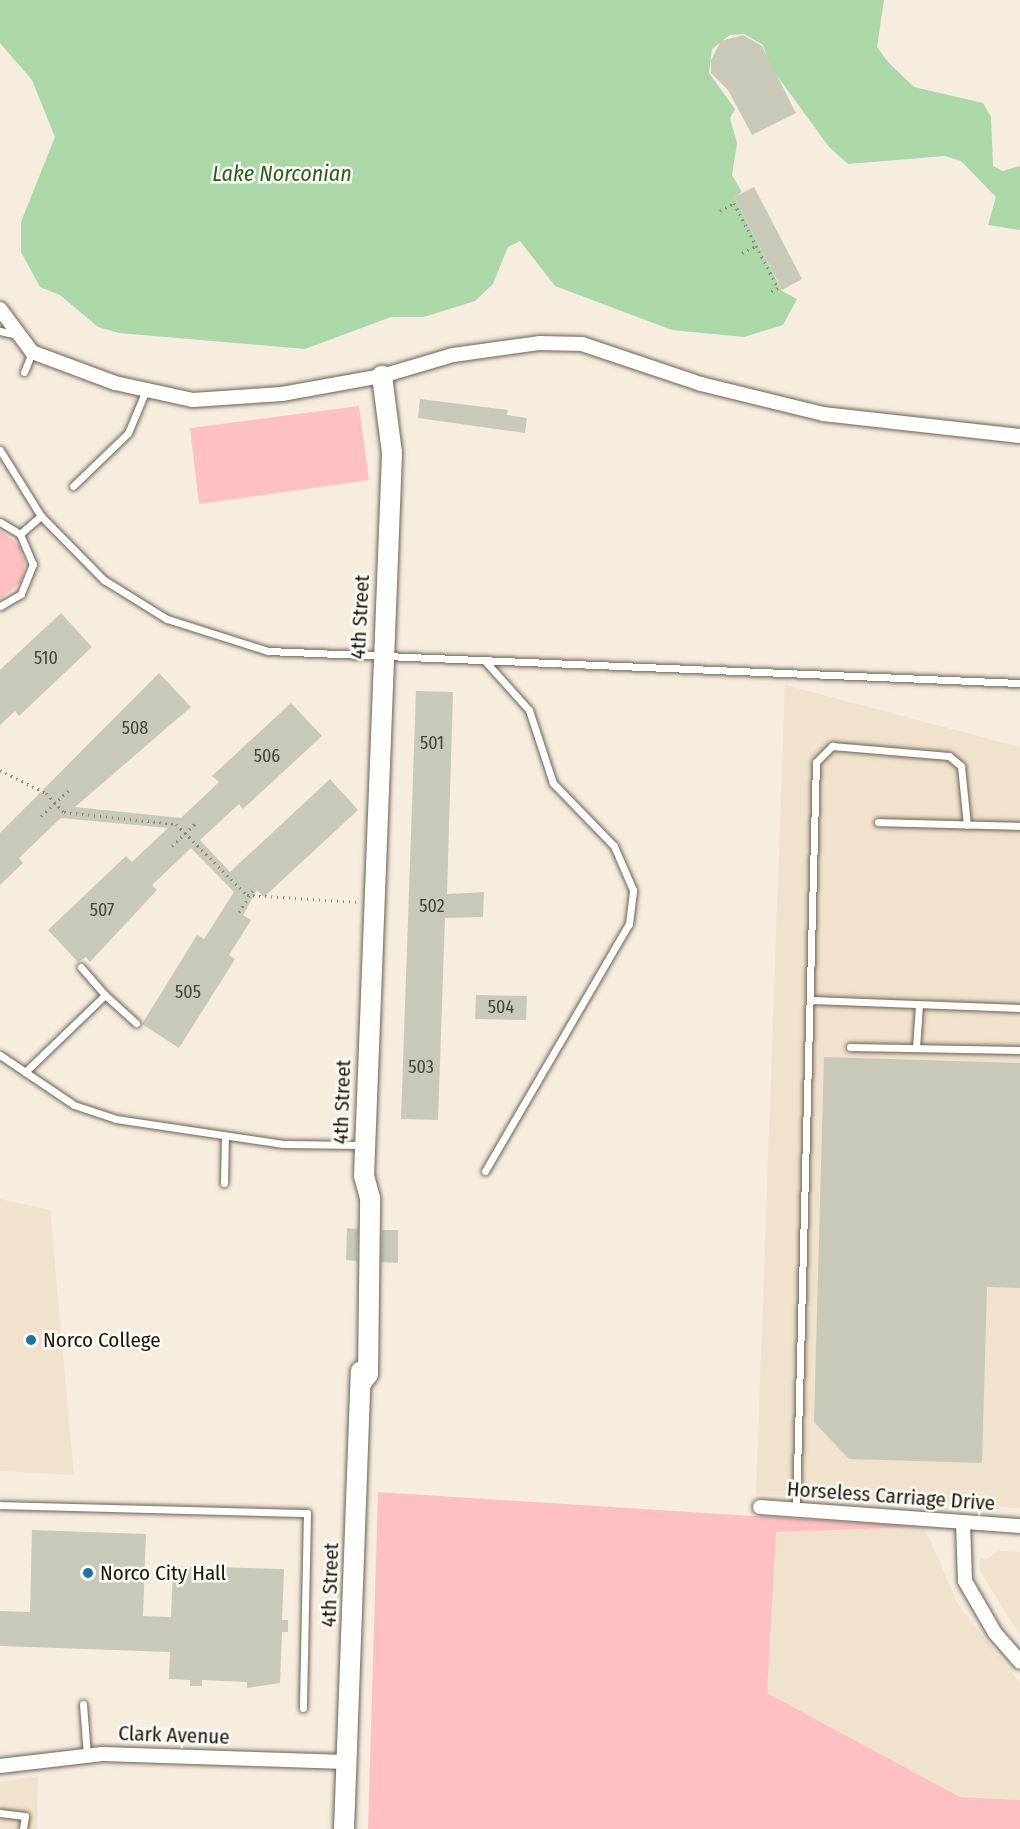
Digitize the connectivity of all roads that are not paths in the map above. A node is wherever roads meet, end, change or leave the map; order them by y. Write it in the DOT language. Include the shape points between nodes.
graph roads {
  1 [pos="1,312"];
  2 [pos="0,331"];
  3 [pos="20,336"];
  4 [pos="32,352"];
  5 [pos="24,372"];
  6 [pos="382,376"];
  7 [pos="146,390"];
  8 [pos="1020,436"];
  9 [pos="0,450"];
  10 [pos="73,486"];
  11 [pos="40,516"];
  12 [pos="0,522"];
  13 [pos="20,534"];
  14 [pos="0,606"];
  15 [pos="382,659"];
  16 [pos="485,661"];
  17 [pos="1020,683"];
  18 [pos="878,822"];
  19 [pos="967,825"];
  20 [pos="1020,826"];
  21 [pos="81,966"];
  22 [pos="105,995"];
  23 [pos="812,1000"];
  24 [pos="919,1005"];
  25 [pos="1020,1008"];
  26 [pos="136,1023"];
  27 [pos="850,1047"];
  28 [pos="916,1048"];
  29 [pos="1020,1050"];
  30 [pos="0,1055"];
  31 [pos="25,1072"];
  32 [pos="225,1137"];
  33 [pos="365,1145"];
  34 [pos="485,1171"];
  35 [pos="364,1176"];
  36 [pos="224,1183"];
  37 [pos="365,1378"];
  38 [pos="0,1505"];
  39 [pos="759,1507"];
  40 [pos="796,1510"];
  41 [pos="963,1523"];
  42 [pos="1020,1526"];
  43 [pos="1020,1662"];
  44 [pos="83,1704"];
  45 [pos="303,1708"];
  46 [pos="87,1756"];
  47 [pos="347,1762"];
  48 [pos="0,1766"];
  49 [pos="0,1813"];
  50 [pos="23,1829"];
  51 [pos="344,1829"];
  1 -- 3 [label="street"];
  2 -- 3 [label="lane"];
  3 -- 4 [label="street"];
  4 -- 5 [label="lane"];
  4 -- 7 [label="street"];
  6 -- 7 [label="street" via="282,394 193,400"];
  6 -- 8 [label="street" via="453,355 540,343 582,344 701,384 823,414"];
  6 -- 15 [label="street, 4th Street" via="392,453"];
  7 -- 10 [label="lane" via="128,433 104,461"];
  9 -- 11 [label="lane"];
  11 -- 13 [label="lane"];
  11 -- 15 [label="lane" via="104,580 166,619 268,651"];
  12 -- 13 [label="lane"];
  13 -- 14 [label="lane" via="31,553 32,575 21,594"];
  15 -- 16 [label="lane"];
  15 -- 33 [label="street, 4th Street"];
  16 -- 17 [label="lane"];
  16 -- 34 [label="lane" via="529,710 553,783 615,846 633,890 629,924"];
  18 -- 19 [label="lane"];
  19 -- 20 [label="lane"];
  19 -- 23 [label="lane" via="961,766 949,756 832,746 816,762"];
  21 -- 22 [label="lane"];
  22 -- 26 [label="lane"];
  22 -- 31 [label="lane"];
  23 -- 24 [label="lane"];
  23 -- 40 [label="lane"];
  24 -- 25 [label="lane"];
  24 -- 28 [label="lane"];
  27 -- 28 [label="lane"];
  28 -- 29 [label="lane"];
  30 -- 31 [label="lane"];
  31 -- 32 [label="lane" via="75,1105 95,1112"];
  32 -- 33 [label="lane"];
  32 -- 36 [label="lane"];
  33 -- 35 [label="street, 4th Street"];
  35 -- 37 [label="street" via="358,1330"];
  35 -- 37 [label="street, 4th Street" via="383,1230 380,1331"];
  37 -- 47 [label="street, 4th Street"];
  38 -- 45 [label="lane" via="307,1513"];
  39 -- 40 [label="street, Horseless Carriage Drive"];
  40 -- 41 [label="street, Horseless Carriage Drive"];
  41 -- 42 [label="street, Horseless Carriage Drive"];
  41 -- 43 [label="street" via="965,1581 994,1634"];
  44 -- 46 [label="lane"];
  46 -- 47 [label="street, Clark Avenue"];
  46 -- 48 [label="street, Clark Avenue"];
  47 -- 51 [label="street, 4th Street"];
  49 -- 50 [label="lane" via="25,1816"];
}
